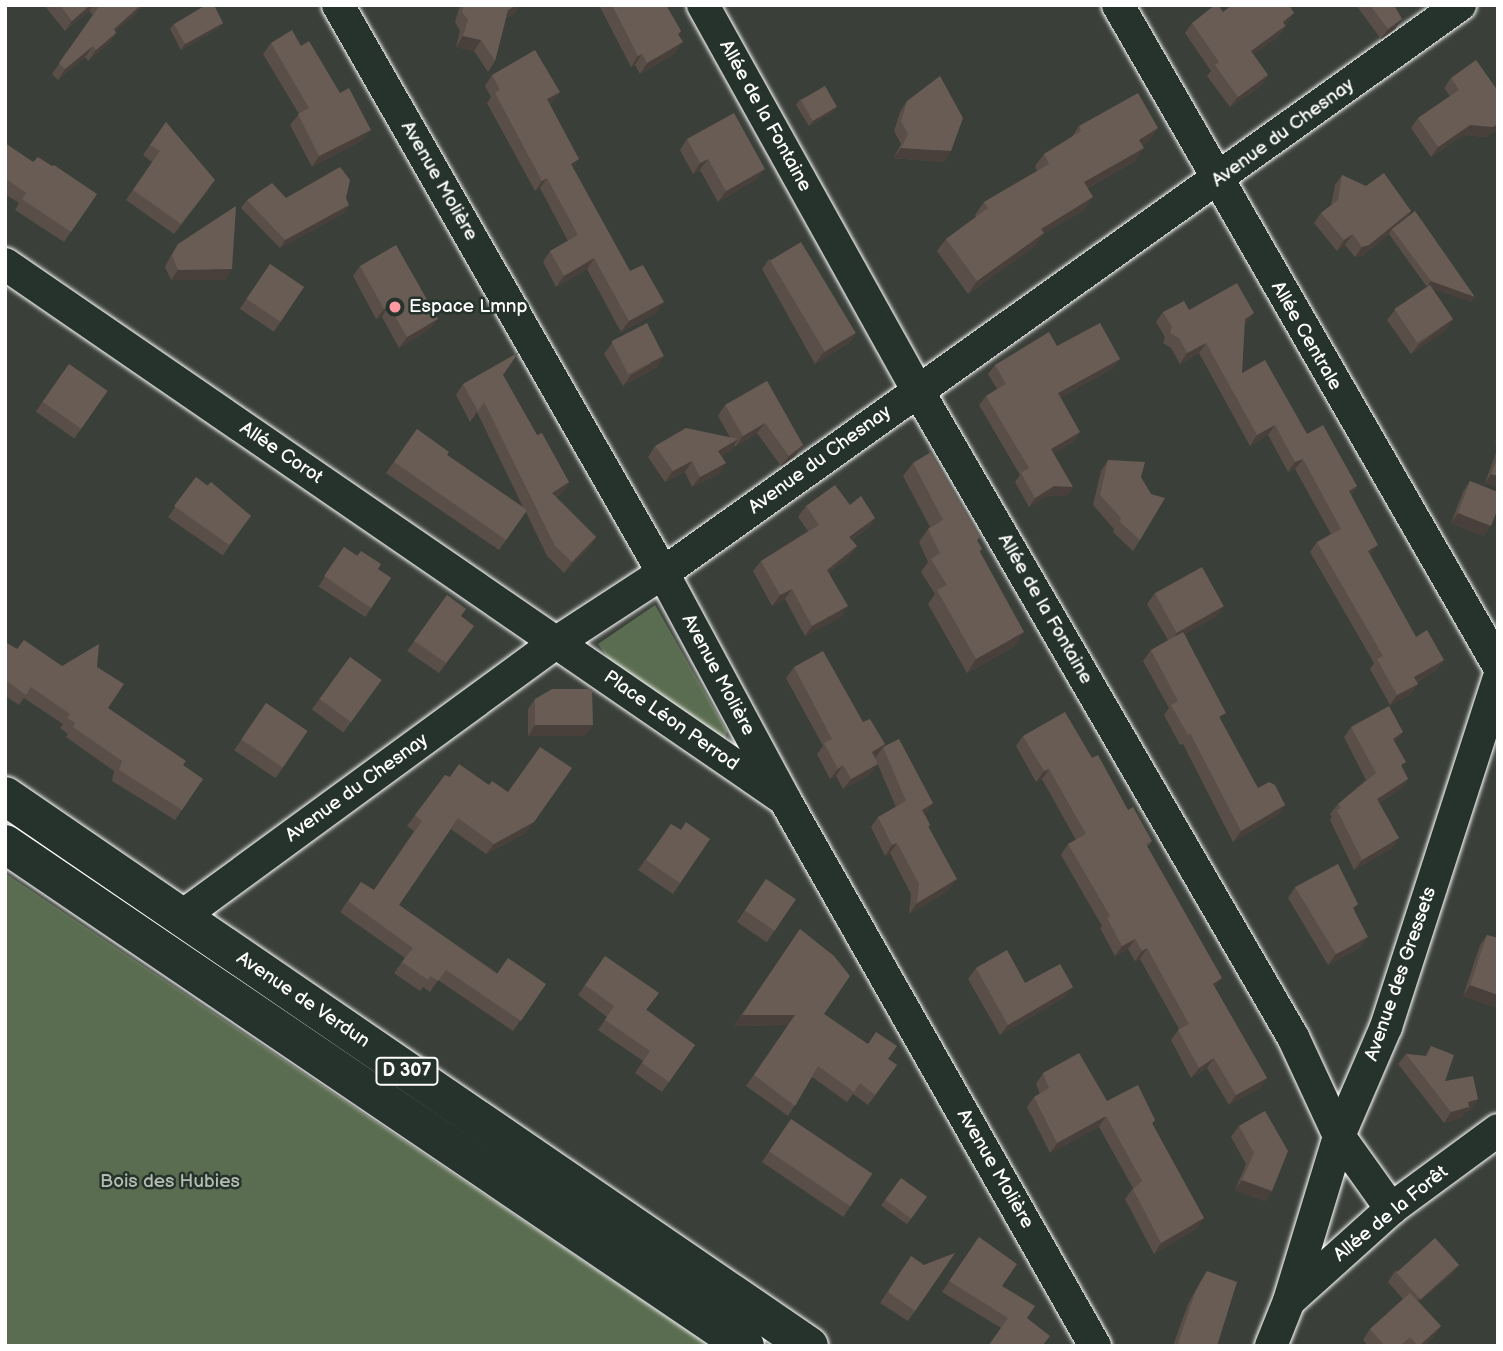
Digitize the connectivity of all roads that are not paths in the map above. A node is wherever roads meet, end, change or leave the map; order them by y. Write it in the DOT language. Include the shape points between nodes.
graph roads {
  1 [pos="338,5"];
  2 [pos="703,5"];
  3 [pos="1118,5"];
  4 [pos="1460,5"];
  5 [pos="1217,181"];
  6 [pos="5,264"];
  7 [pos="918,389"];
  8 [pos="663,573"];
  9 [pos="557,642"];
  10 [pos="1498,665"];
  11 [pos="1498,680"];
  12 [pos="5,796"];
  13 [pos="785,800"];
  14 [pos="5,844"];
  15 [pos="181,917"];
  16 [pos="1498,1130"];
  17 [pos="1339,1136"];
  18 [pos="1391,1209"];
  19 [pos="1289,1301"];
  20 [pos="745,1346"];
  21 [pos="809,1346"];
  22 [pos="1095,1346"];
  23 [pos="1271,1346"];
  1 -- 8 [label="street, Avenue Molière"];
  2 -- 7 [label="street, Allée de la Fontaine"];
  3 -- 5 [label="street, Allée Centrale"];
  4 -- 5 [label="street, Avenue du Chesnay"];
  5 -- 7 [label="street, Avenue du Chesnay"];
  5 -- 10 [label="street, Allée Centrale"];
  6 -- 9 [label="street, Allée Corot"];
  7 -- 8 [label="street, Avenue du Chesnay"];
  7 -- 17 [label="street, Allée de la Fontaine" via="1293,1037"];
  8 -- 9 [label="street, Avenue du Chesnay"];
  8 -- 13 [label="street, Avenue Molière"];
  9 -- 13 [label="street, Place Léon Perrod"];
  9 -- 15 [label="street, Avenue du Chesnay"];
  11 -- 17 [label="street, Avenue des Gressets" via="1386,1027"];
  12 -- 15 [label="main road, Avenue de Verdun / D 307"];
  13 -- 22 [label="street, Avenue Molière"];
  14 -- 20 [label="main road, Avenue de Verdun / D 307"];
  15 -- 21 [label="main road, Avenue de Verdun / D 307"];
  16 -- 18 [label="street, Allée de la Forêt"];
  17 -- 18 [label="street, Allée de la Fontaine"];
  17 -- 19 [label="street, Avenue des Gressets"];
  18 -- 19 [label="street, Allée de la Forêt"];
  19 -- 23 [label="street, Avenue des Gressets"];
}
